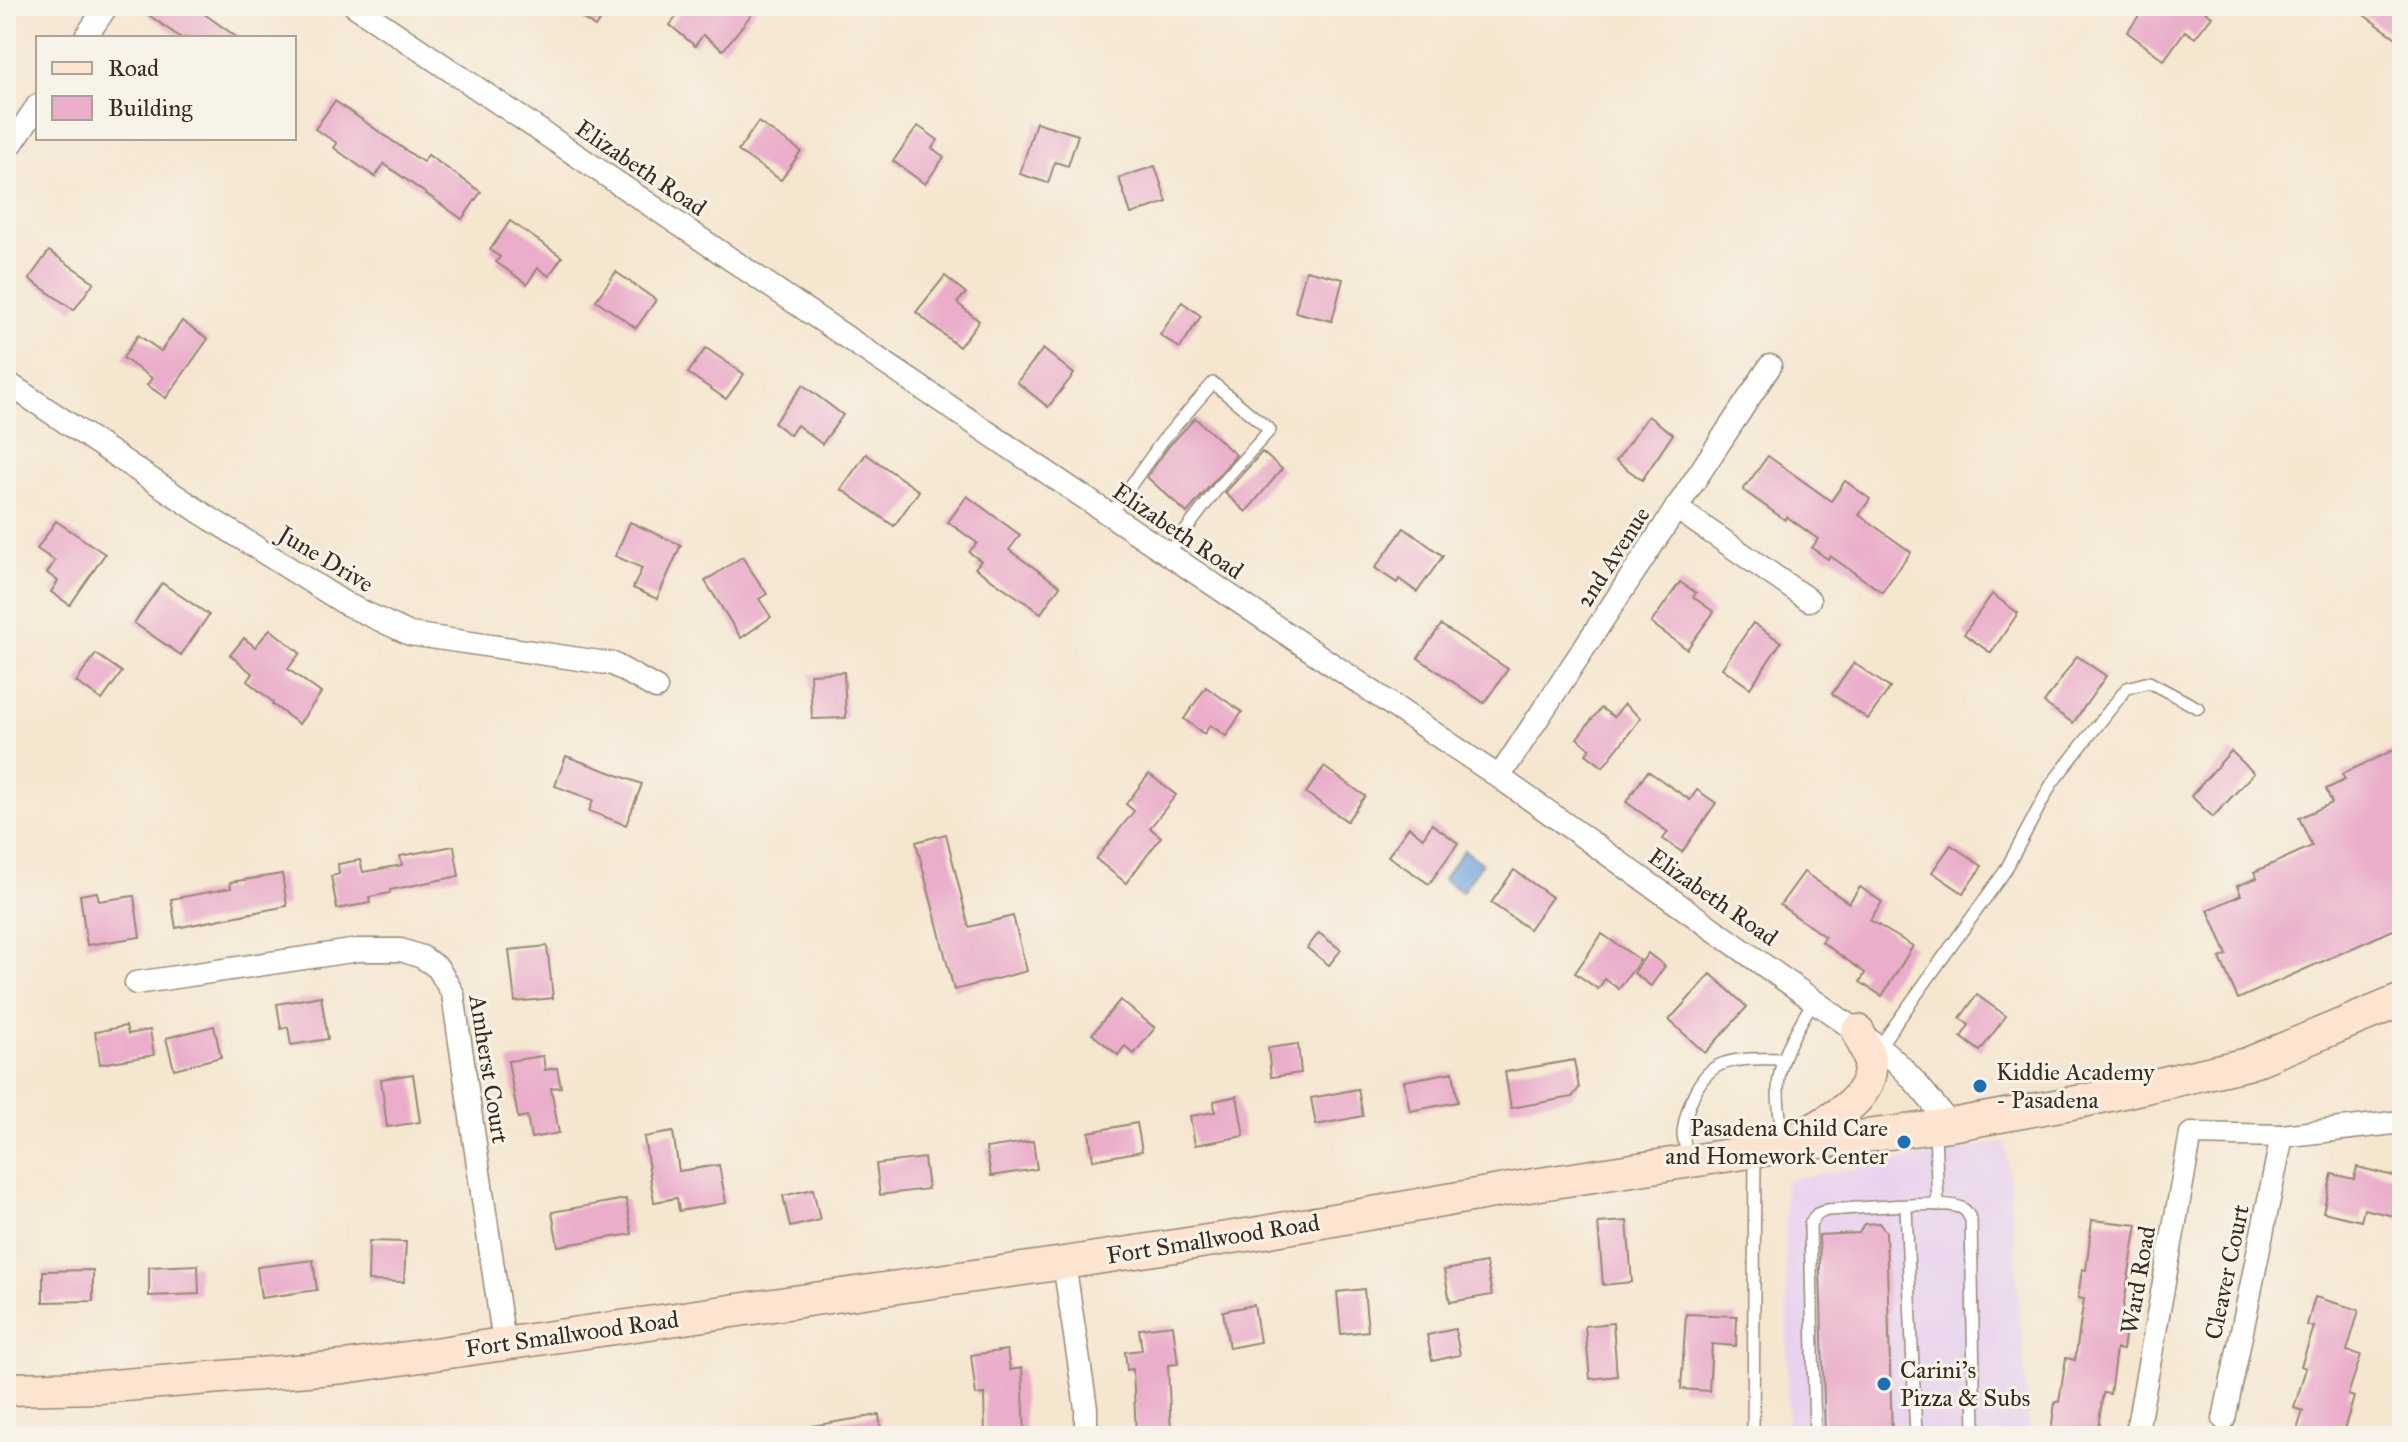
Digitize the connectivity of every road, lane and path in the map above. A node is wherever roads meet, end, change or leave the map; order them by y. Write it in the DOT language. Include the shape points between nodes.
graph roads {
  1 [pos="107,6"];
  2 [pos="355,6"];
  3 [pos="86,36"];
  4 [pos="36,108"];
  5 [pos="6,152"];
  6 [pos="1770,366"];
  7 [pos="6,382"];
  8 [pos="1676,508"];
  9 [pos="1109,516"];
  10 [pos="1167,555"];
  11 [pos="1809,600"];
  12 [pos="656,688"];
  13 [pos="2198,708"];
  14 [pos="1499,777"];
  15 [pos="136,983"];
  16 [pos="1814,1000"];
  17 [pos="2402,1000"];
  18 [pos="1868,1039"];
  19 [pos="1784,1059"];
  20 [pos="2402,1122"];
  21 [pos="1942,1126"];
  22 [pos="2282,1136"];
  23 [pos="1769,1149"];
  24 [pos="1689,1161"];
  25 [pos="1938,1205"];
  26 [pos="1906,1207"];
  27 [pos="1064,1263"];
  28 [pos="504,1343"];
  29 [pos="6,1389"];
  30 [pos="2224,1419"];
  31 [pos="1086,1436"];
  32 [pos="1753,1436"];
  33 [pos="1815,1436"];
  34 [pos="1916,1436"];
  35 [pos="1975,1436"];
  36 [pos="2136,1436"];
  1 -- 3 [label="street"];
  2 -- 9 [label="street, Elizabeth Road"];
  4 -- 5 [label="street"];
  6 -- 8 [label="street, 2nd Avenue"];
  7 -- 12 [label="street, June Drive" via="346,604 410,634 613,664"];
  8 -- 11 [label="street"];
  8 -- 14 [label="street, 2nd Avenue"];
  9 -- 10 [label="street, Elizabeth Road"];
  9 -- 10 [label="lane" via="1163,440 1213,383 1270,430"];
  10 -- 14 [label="street, Elizabeth Road"];
  13 -- 18 [label="lane" via="2149,682 2127,688 2052,783 2005,871"];
  14 -- 16 [label="street, Elizabeth Road"];
  15 -- 28 [label="street, Amherst Court" via="358,950 401,950 438,968 453,994"];
  16 -- 18 [label="street, Elizabeth Road"];
  16 -- 19 [label="lane"];
  17 -- 21 [label="main road, Fort Smallwood Road" via="2247,1064"];
  18 -- 21 [label="street, Elizabeth Road" via="1918,1084"];
  18 -- 23 [label="main road" via="1866,1086 1847,1108"];
  19 -- 23 [label="lane"];
  19 -- 24 [label="lane" via="1718,1065 1702,1081 1688,1108 1683,1136"];
  20 -- 22 [label="street"];
  21 -- 23 [label="main road, Fort Smallwood Road"];
  21 -- 25 [label="lane"];
  22 -- 30 [label="street, Cleaver Court"];
  22 -- 36 [label="street, Ward Road" via="2191,1134"];
  23 -- 24 [label="main road, Fort Smallwood Road"];
  23 -- 32 [label="lane"];
  24 -- 27 [label="main road, Fort Smallwood Road"];
  25 -- 26 [label="lane"];
  25 -- 35 [label="lane" via="1958,1206 1971,1220"];
  26 -- 33 [label="lane" via="1827,1210 1810,1224"];
  26 -- 34 [label="lane"];
  27 -- 28 [label="main road, Fort Smallwood Road"];
  27 -- 31 [label="street"];
  28 -- 29 [label="main road, Fort Smallwood Road" via="344,1367 100,1387"];
}
